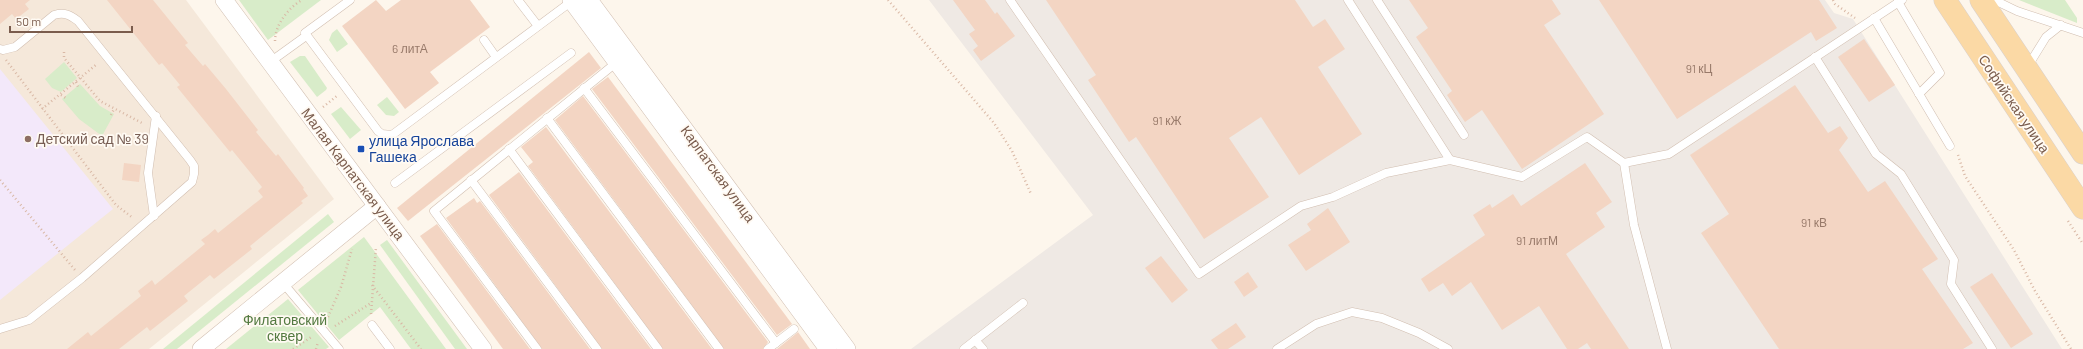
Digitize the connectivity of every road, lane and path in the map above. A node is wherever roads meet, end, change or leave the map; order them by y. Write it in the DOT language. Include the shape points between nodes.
graph roads {
  1 [pos="224,0"];
  2 [pos="302,0"];
  3 [pos="350,0"];
  4 [pos="518,0"];
  5 [pos="577,0"];
  6 [pos="888,0"];
  7 [pos="1010,0"];
  8 [pos="1348,0"];
  9 [pos="1377,0"];
  10 [pos="1833,0"];
  11 [pos="1945,0"];
  12 [pos="1981,0"];
  13 [pos="1994,0"];
  14 [pos="1900,1"];
  15 [pos="1874,18"];
  16 [pos="2061,25"];
  17 [pos="538,26"];
  18 [pos="1861,26"];
  19 [pos="2083,33"];
  20 [pos="306,36"];
  21 [pos="484,40"];
  22 [pos="274,43"];
  23 [pos="0,49"];
  24 [pos="64,52"];
  25 [pos="571,53"];
  26 [pos="496,57"];
  27 [pos="1815,57"];
  28 [pos="7,62"];
  29 [pos="270,62"];
  30 [pos="617,62"];
  31 [pos="98,63"];
  32 [pos="2027,69"];
  33 [pos="80,78"];
  34 [pos="76,82"];
  35 [pos="584,88"];
  36 [pos="79,89"];
  37 [pos="1919,94"];
  38 [pos="61,95"];
  39 [pos="66,98"];
  40 [pos="328,103"];
  41 [pos="322,108"];
  42 [pos="42,109"];
  43 [pos="114,109"];
  44 [pos="111,115"];
  45 [pos="156,116"];
  46 [pos="547,118"];
  47 [pos="148,127"];
  48 [pos="1464,135"];
  49 [pos="1950,146"];
  50 [pos="509,149"];
  51 [pos="2083,153"];
  52 [pos="1450,160"];
  53 [pos="1624,163"];
  54 [pos="0,180"];
  55 [pos="471,180"];
  56 [pos="395,183"];
  57 [pos="1031,194"];
  58 [pos="377,206"];
  59 [pos="2083,208"];
  60 [pos="154,216"];
  61 [pos="137,222"];
  62 [pos="376,246"];
  63 [pos="352,247"];
  64 [pos="82,278"];
  65 [pos="283,283"];
  66 [pos="372,285"];
  67 [pos="1023,303"];
  68 [pos="372,325"];
  69 [pos="0,328"];
  70 [pos="794,329"];
  71 [pos="323,331"];
  72 [pos="975,340"];
  73 [pos="776,343"];
  74 [pos="201,349"];
  75 [pos="316,349"];
  76 [pos="339,349"];
  77 [pos="390,349"];
  78 [pos="421,349"];
  79 [pos="482,349"];
  80 [pos="537,349"];
  81 [pos="597,349"];
  82 [pos="658,349"];
  83 [pos="719,349"];
  84 [pos="768,349"];
  85 [pos="828,349"];
  86 [pos="847,349"];
  87 [pos="964,349"];
  88 [pos="983,349"];
  89 [pos="1277,349"];
  90 [pos="1448,349"];
  91 [pos="1667,349"];
  92 [pos="1992,349"];
  93 [pos="2071,349"];
  1 -- 29 [label="street, Малая Карпатская улица"];
  2 -- 22 [label="path" via="285,16 275,31"];
  3 -- 20 [label="lane" via="305,33"];
  4 -- 17 [label="lane"];
  5 -- 17 [label="lane"];
  5 -- 30 [label="street, Карпатская улица"];
  5 -- 86 [label="street, Карпатская улица"];
  6 -- 57 [label="path" via="994,123 1012,151"];
  7 -- 52 [label="lane" via="1199,274 1301,206 1333,197 1386,173"];
  8 -- 52 [label="lane"];
  9 -- 48 [label="lane"];
  10 -- 18 [label="path"];
  11 -- 59 [label="main road, Софийская улица"];
  12 -- 32 [label="main road"];
  13 -- 16 [label="lane" via="2017,11"];
  14 -- 15 [label="lane"];
  14 -- 37 [label="lane" via="1940,74"];
  15 -- 18 [label="lane"];
  15 -- 37 [label="lane"];
  16 -- 19 [label="lane"];
  16 -- 32 [label="lane" via="2046,37"];
  17 -- 26 [label="lane"];
  18 -- 27 [label="lane"];
  20 -- 26 [label="lane" via="378,131 386,135 392,135"];
  20 -- 29 [label="lane"];
  21 -- 26 [label="lane"];
  23 -- 45 [label="lane" via="14,47 54,15 70,15 78,21"];
  24 -- 33 [label="path" via="64,58"];
  25 -- 56 [label="lane"];
  27 -- 53 [label="lane" via="1669,154"];
  27 -- 92 [label="lane" via="1876,154 1900,174 1954,260 1951,284"];
  28 -- 42 [label="path"];
  29 -- 58 [label="street, Малая Карпатская улица"];
  30 -- 35 [label="lane"];
  30 -- 85 [label="street, Карпатская улица"];
  31 -- 33 [label="path"];
  32 -- 51 [label="main road"];
  33 -- 34 [label="path"];
  33 -- 43 [label="path" via="100,101"];
  34 -- 36 [label="path"];
  34 -- 38 [label="path"];
  35 -- 46 [label="lane"];
  35 -- 73 [label="lane"];
  37 -- 49 [label="lane"];
  38 -- 39 [label="path"];
  38 -- 42 [label="path"];
  40 -- 41 [label="path"];
  42 -- 61 [label="path" via="116,204"];
  43 -- 44 [label="path"];
  43 -- 47 [label="path"];
  45 -- 60 [label="lane" via="148,173"];
  45 -- 60 [label="lane" via="194,166 194,174 192,182"];
  46 -- 50 [label="lane"];
  46 -- 83 [label="lane"];
  49 -- 93 [label="path" via="1959,156 1965,176 2014,250 2035,291"];
  50 -- 55 [label="lane"];
  50 -- 82 [label="lane"];
  52 -- 53 [label="lane" via="1522,177 1587,137"];
  53 -- 91 [label="lane" via="1634,225"];
  54 -- 64 [label="path"];
  55 -- 80 [label="lane" via="434,211"];
  55 -- 81 [label="lane"];
  58 -- 65 [label="street"];
  58 -- 79 [label="street, Малая Карпатская улица"];
  60 -- 64 [label="lane"];
  62 -- 66 [label="path"];
  63 -- 71 [label="path" via="341,287"];
  64 -- 69 [label="lane" via="29,320"];
  65 -- 71 [label="lane"];
  65 -- 74 [label="street"];
  66 -- 68 [label="path"];
  66 -- 78 [label="path"];
  67 -- 72 [label="lane"];
  68 -- 77 [label="lane"];
  70 -- 73 [label="lane"];
  71 -- 75 [label="path"];
  71 -- 76 [label="lane"];
  72 -- 87 [label="lane"];
  72 -- 88 [label="lane"];
  73 -- 84 [label="lane"];
  89 -- 90 [label="lane" via="1316,324 1352,312 1382,318 1419,333"];
}
